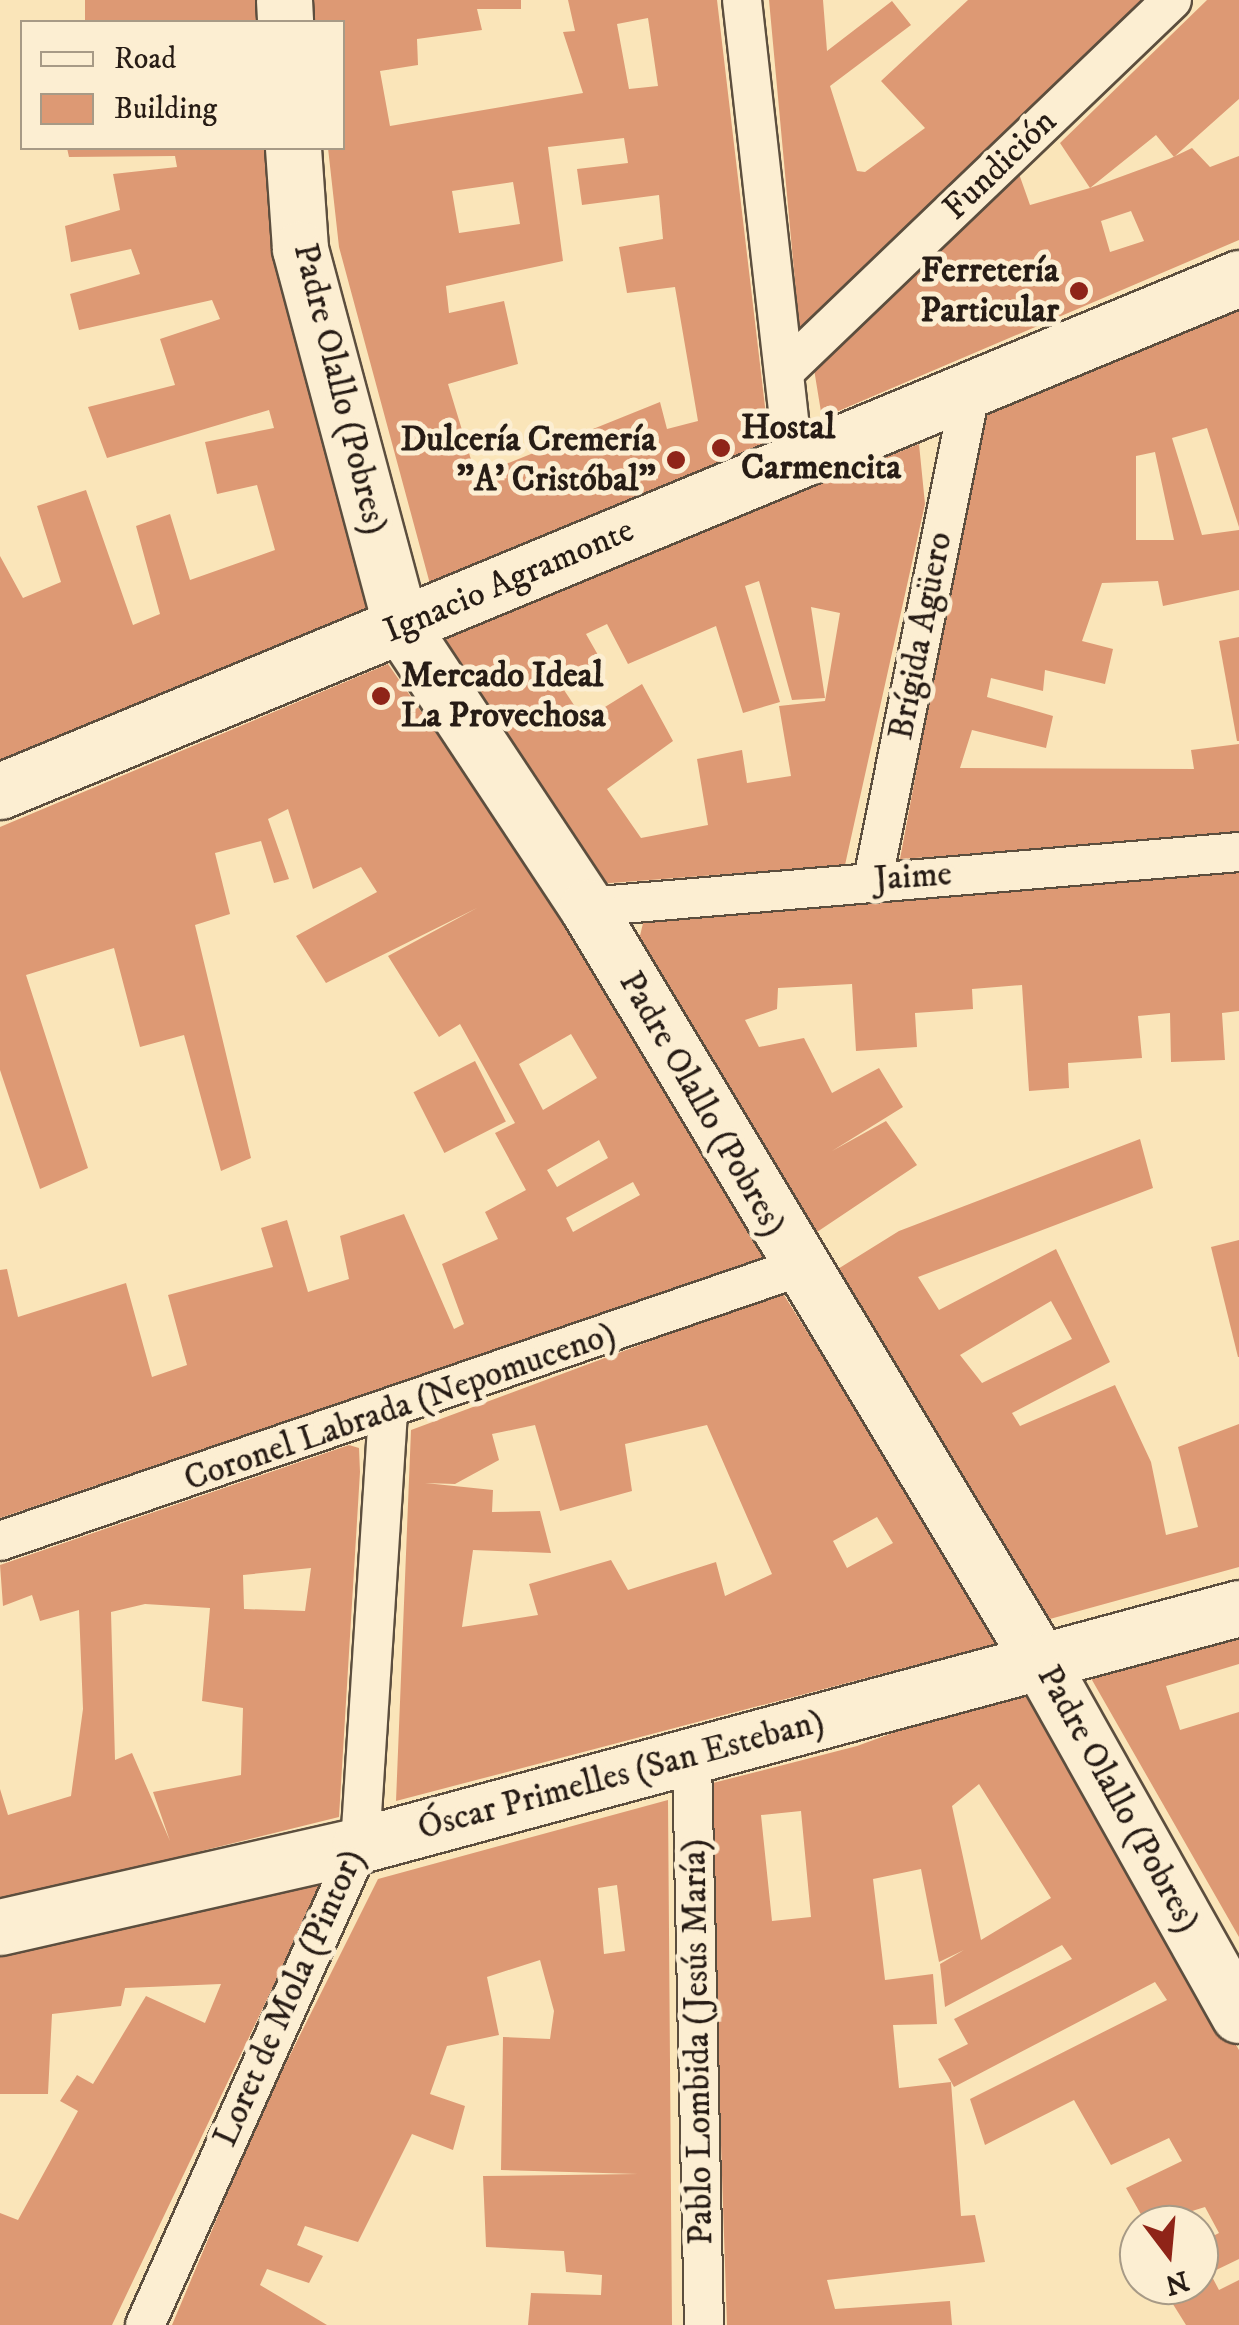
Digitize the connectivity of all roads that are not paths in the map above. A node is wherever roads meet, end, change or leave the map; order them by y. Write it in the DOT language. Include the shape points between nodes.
graph roads {
  1 [pos="742,0"];
  2 [pos="1172,0"];
  3 [pos="293,150"];
  4 [pos="1239,278"];
  5 [pos="785,371"];
  6 [pos="970,392"];
  7 [pos="794,462"];
  8 [pos="401,626"];
  9 [pos="0,791"];
  10 [pos="1239,852"];
  11 [pos="873,880"];
  12 [pos="587,907"];
  13 [pos="797,1268"];
  14 [pos="388,1416"];
  15 [pos="0,1541"];
  16 [pos="1239,1608"];
  17 [pos="1040,1661"];
  18 [pos="692,1759"];
  19 [pos="360,1845"];
  20 [pos="0,1927"];
  21 [pos="1239,2015"];
  22 [pos="144,2325"];
  23 [pos="704,2325"];
  1 -- 5 [label="street"];
  2 -- 5 [label="street, Fundición"];
  3 -- 8 [label="main road, Padre Olallo (Pobres)" via="300,249"];
  4 -- 6 [label="main road, Ignacio Agramonte"];
  5 -- 7 [label="street"];
  6 -- 7 [label="main road, Ignacio Agramonte"];
  6 -- 11 [label="street, Brígida Agüero"];
  7 -- 8 [label="main road, Ignacio Agramonte"];
  8 -- 9 [label="main road, Ignacio Agramonte"];
  8 -- 12 [label="main road, Padre Olallo (Pobres)"];
  10 -- 11 [label="street, Jaime"];
  11 -- 12 [label="street, Jaime"];
  12 -- 13 [label="main road, Padre Olallo (Pobres)"];
  13 -- 14 [label="street, Coronel Labrada (Nepomuceno)"];
  13 -- 17 [label="main road, Padre Olallo (Pobres)"];
  14 -- 15 [label="street, Coronel Labrada (Nepomuceno)"];
  14 -- 19 [label="street, Loret de Mola (Pintor)"];
  16 -- 17 [label="main road, Óscar Primelles (San Esteban)"];
  17 -- 18 [label="main road, Óscar Primelles (San Esteban)"];
  17 -- 21 [label="main road, Padre Olallo (Pobres)"];
  18 -- 19 [label="main road, Óscar Primelles (San Esteban)"];
  18 -- 23 [label="street, Pablo Lombida (Jesús María)"];
  19 -- 20 [label="main road, Óscar Primelles (San Esteban)"];
  19 -- 22 [label="street, Loret de Mola (Pintor)"];
}
